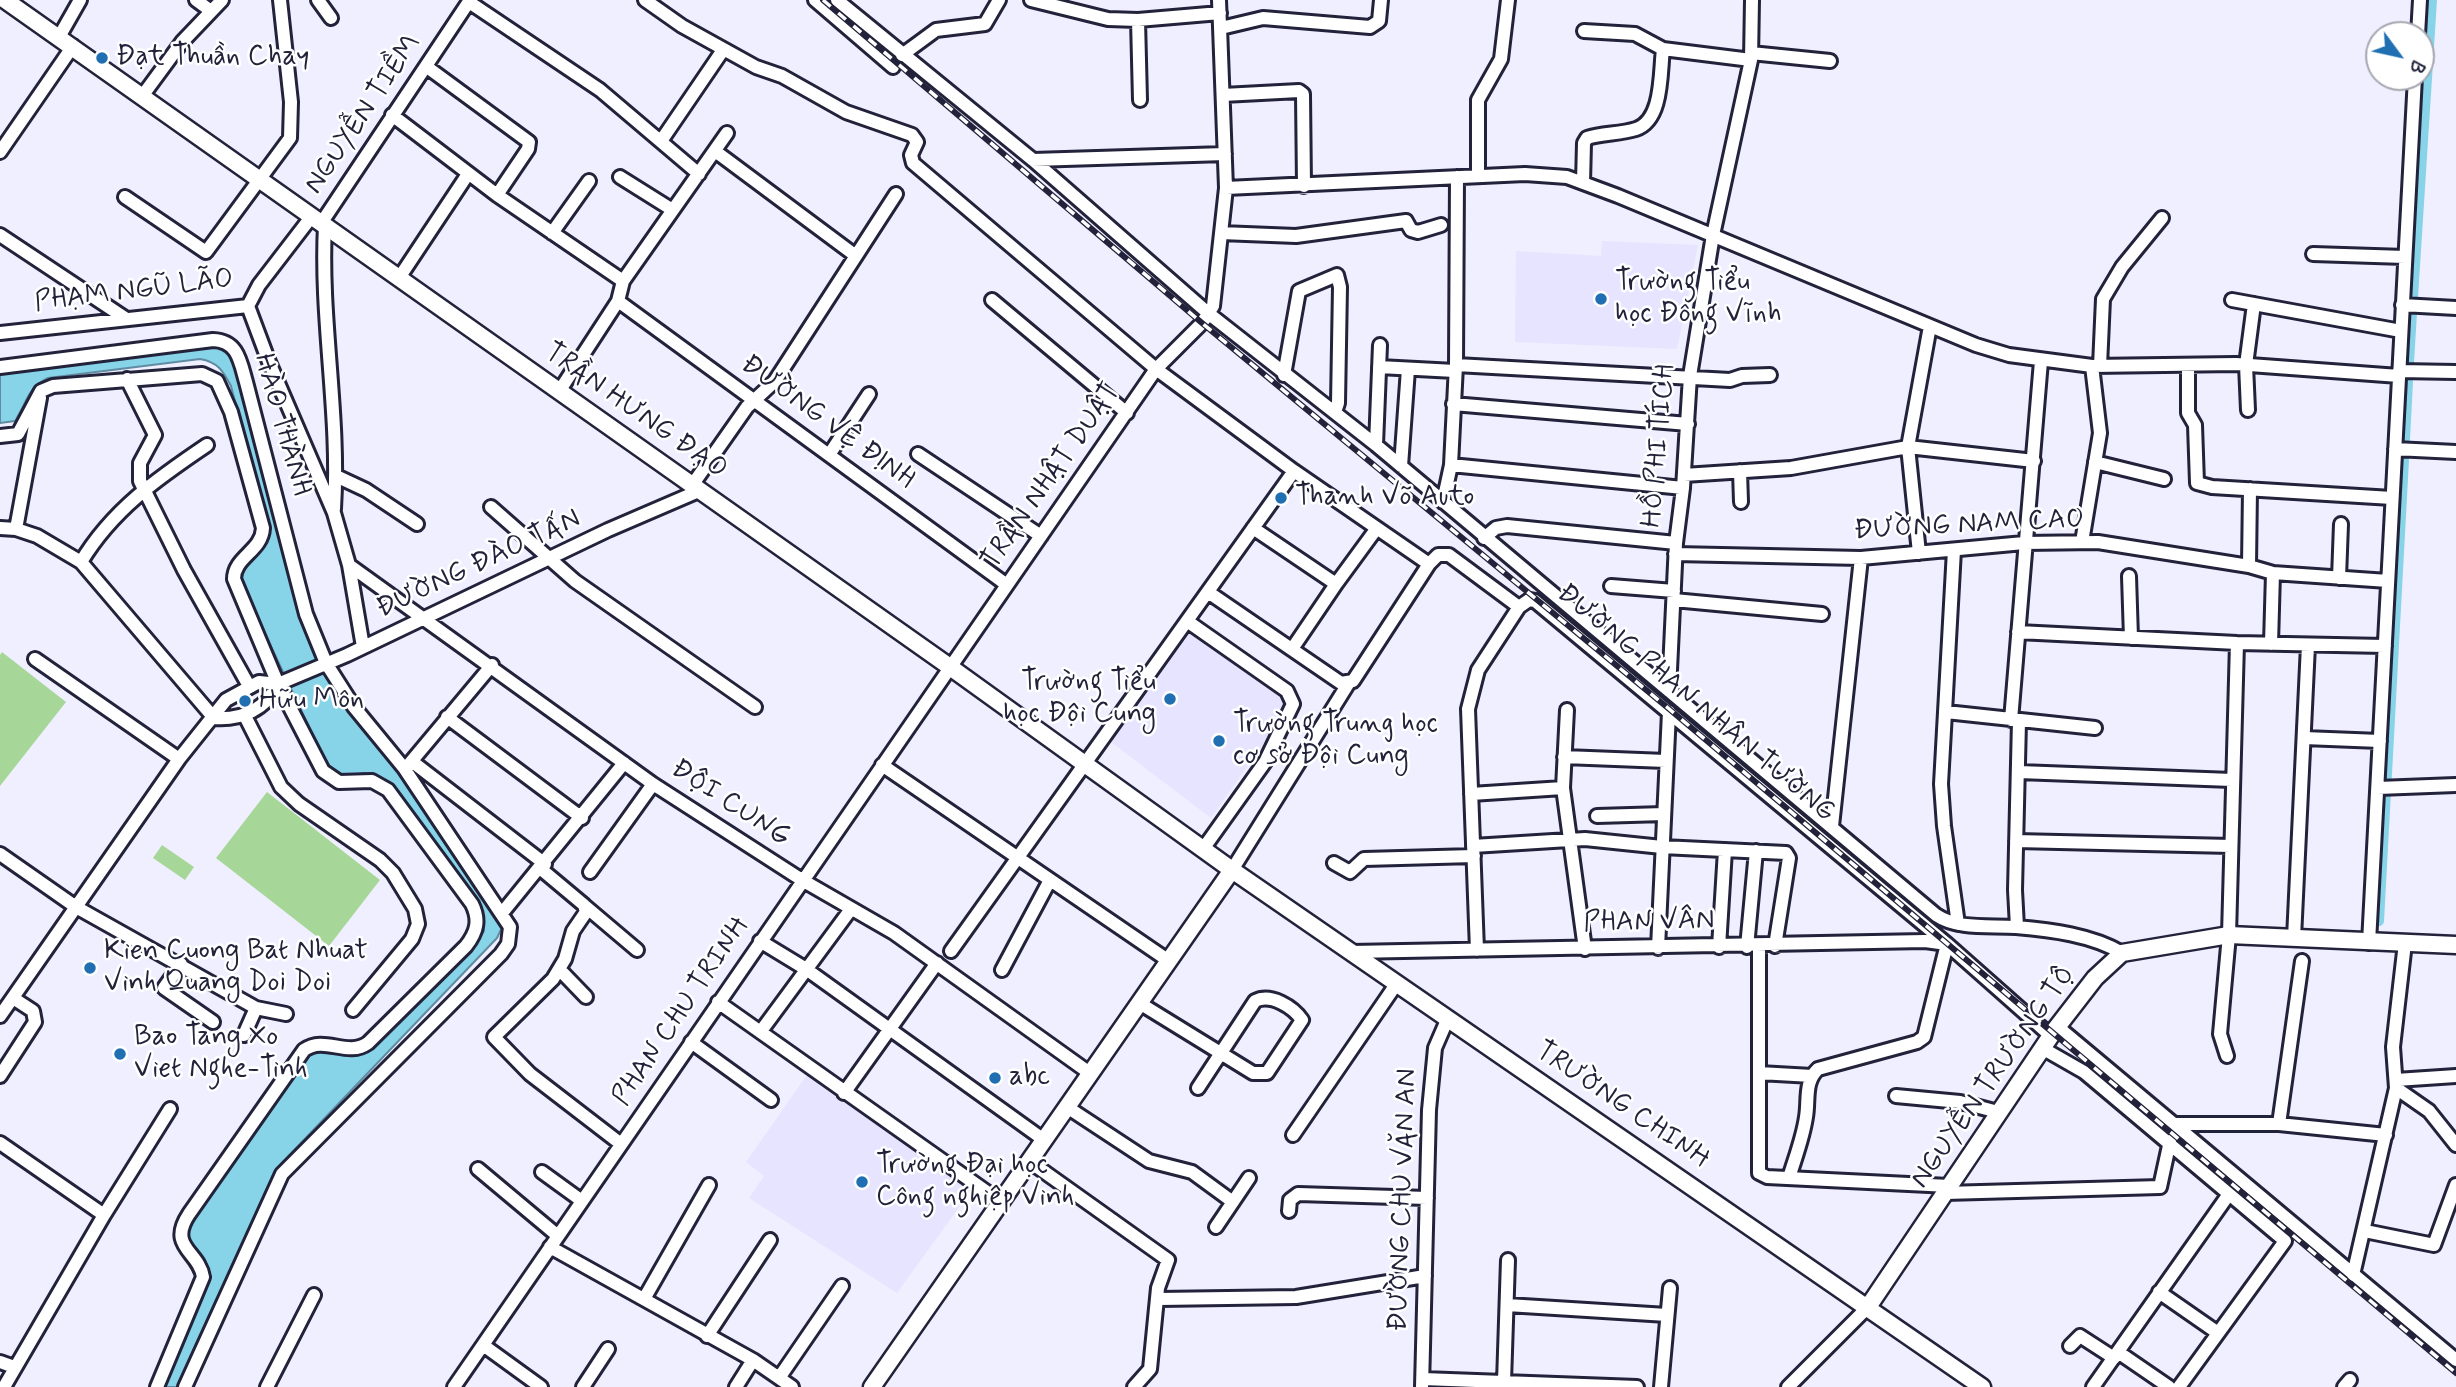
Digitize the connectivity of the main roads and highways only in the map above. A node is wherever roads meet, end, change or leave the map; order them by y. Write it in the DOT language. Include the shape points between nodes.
graph roads {
  1 [pos="5,0"];
  2 [pos="1232,870"];
  3 [pos="2456,945"];
  4 [pos="1868,1307"];
  5 [pos="872,1387"];
  6 [pos="1982,1387"];
  1 -- 2 [label="main road, TRẦN HƯNG ĐẠO"];
  2 -- 4 [label="main road, TRƯỜNG CHINH"];
  2 -- 5 [label="main road"];
  3 -- 4 [label="main road, NGUYỄN TRƯỜNG TỘ" via="2229,934 2122,953 2095,978 2050,1037"];
  4 -- 6 [label="main road, TRƯỜNG CHINH"];
}
